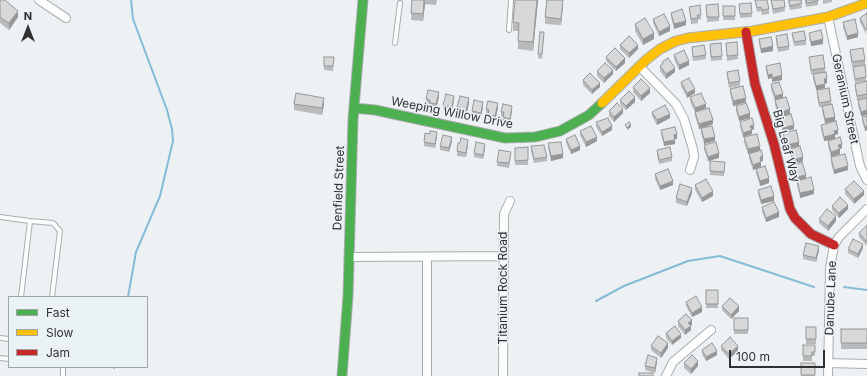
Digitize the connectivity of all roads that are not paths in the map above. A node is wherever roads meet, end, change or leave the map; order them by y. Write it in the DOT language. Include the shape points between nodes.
graph roads {
  1 [pos="39,0"];
  2 [pos="363,0"];
  3 [pos="511,0"];
  4 [pos="400,3"];
  5 [pos="867,3"];
  6 [pos="66,18"];
  7 [pos="828,18"];
  8 [pos="509,30"];
  9 [pos="746,32"];
  10 [pos="395,44"];
  11 [pos="640,66"];
  12 [pos="354,108"];
  13 [pos="690,170"];
  14 [pos="867,180"];
  15 [pos="510,201"];
  16 [pos="867,209"];
  17 [pos="0,217"];
  18 [pos="30,221"];
  19 [pos="834,245"];
  20 [pos="503,256"];
  21 [pos="350,257"];
  22 [pos="427,257"];
  23 [pos="21,296"];
  24 [pos="52,296"];
  25 [pos="711,330"];
  26 [pos="828,363"];
  27 [pos="867,364"];
  28 [pos="342,376"];
  29 [pos="427,376"];
  30 [pos="502,376"];
  31 [pos="666,376"];
  32 [pos="828,376"];
  1 -- 6 [label="street"];
  2 -- 12 [label="street, Denfield Street"];
  3 -- 8 [label="lane"];
  4 -- 10 [label="lane"];
  5 -- 7 [label="street, Weeping Willow Drive"];
  7 -- 9 [label="street, Weeping Willow Drive"];
  7 -- 14 [label="street, Geranium Street" via="860,166"];
  9 -- 11 [label="street, Weeping Willow Drive" via="698,36 676,41 660,49"];
  9 -- 19 [label="street, Big Leaf Way" via="756,84 790,209 811,234"];
  11 -- 12 [label="street, Weeping Willow Drive" via="589,114 560,131 535,137 505,138 375,110"];
  11 -- 13 [label="street" via="676,104 682,115 693,149 694,157"];
  12 -- 21 [label="street, Denfield Street"];
  15 -- 20 [label="street, Titanium Rock Road" via="504,214"];
  16 -- 19 [label="street, Danube Lane"];
  17 -- 18 [label="lane"];
  18 -- 23 [label="lane"];
  18 -- 24 [label="lane" via="53,223 60,231"];
  19 -- 26 [label="street, Danube Lane" via="830,268"];
  20 -- 22 [label="street"];
  20 -- 30 [label="street, Titanium Rock Road"];
  21 -- 22 [label="street"];
  21 -- 28 [label="street, Denfield Street"];
  22 -- 29 [label="street"];
  25 -- 31 [label="street" via="673,362"];
  26 -- 27 [label="street"];
  26 -- 32 [label="street, Danube Lane"];
}
